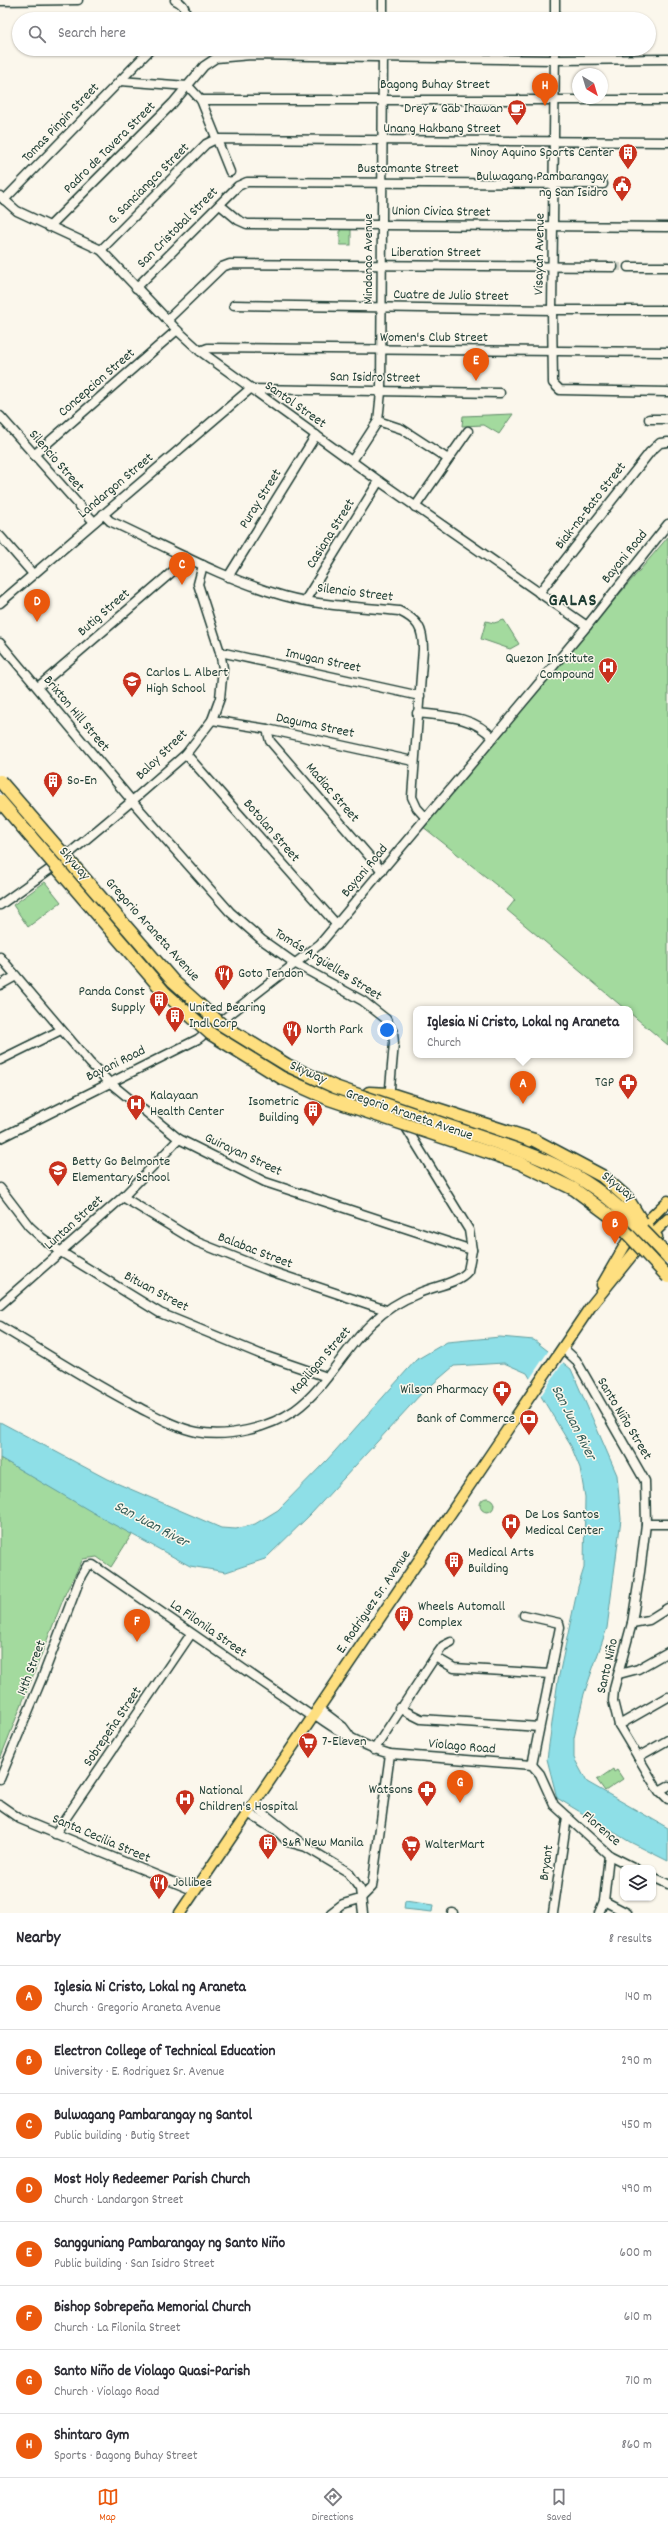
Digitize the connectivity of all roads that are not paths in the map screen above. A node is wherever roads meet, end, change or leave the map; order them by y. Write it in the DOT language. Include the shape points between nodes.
graph roads {
  1 [pos="78,0"];
  2 [pos="175,0"];
  3 [pos="383,0"];
  4 [pos="555,0"];
  5 [pos="0,1"];
  6 [pos="184,12"];
  7 [pos="383,12"];
  8 [pos="555,12"];
  9 [pos="145,56"];
  10 [pos="236,56"];
  11 [pos="383,56"];
  12 [pos="457,56"];
  13 [pos="555,56"];
  14 [pos="668,59"];
  15 [pos="555,60"];
  16 [pos="120,81"];
  17 [pos="188,86"];
  18 [pos="383,98"];
  19 [pos="554,99"];
  20 [pos="201,100"];
  21 [pos="668,100"];
  22 [pos="216,139"];
  23 [pos="383,142"];
  24 [pos="554,142"];
  25 [pos="668,142"];
  26 [pos="230,172"];
  27 [pos="382,181"];
  28 [pos="554,182"];
  29 [pos="603,184"];
  30 [pos="238,186"];
  31 [pos="2,198"];
  32 [pos="220,205"];
  33 [pos="382,224"];
  34 [pos="554,226"];
  35 [pos="49,227"];
  36 [pos="668,227"];
  37 [pos="101,250"];
  38 [pos="382,266"];
  39 [pos="553,267"];
  40 [pos="609,267"];
  41 [pos="628,267"];
  42 [pos="668,267"];
  43 [pos="136,288"];
  44 [pos="234,305"];
  45 [pos="382,308"];
  46 [pos="552,310"];
  47 [pos="668,310"];
  48 [pos="167,320"];
  49 [pos="176,330"];
  50 [pos="381,350"];
  51 [pos="200,351"];
  52 [pos="552,351"];
  53 [pos="668,352"];
  54 [pos="250,389"];
  55 [pos="381,392"];
  56 [pos="668,392"];
  57 [pos="500,394"];
  58 [pos="0,416"];
  59 [pos="649,419"];
  60 [pos="668,419"];
  61 [pos="378,421"];
  62 [pos="468,431"];
  63 [pos="316,435"];
  64 [pos="668,442"];
  65 [pos="34,454"];
  66 [pos="448,459"];
  67 [pos="352,461"];
  68 [pos="379,481"];
  69 [pos="415,506"];
  70 [pos="103,514"];
  71 [pos="94,522"];
  72 [pos="668,524"];
  73 [pos="0,536"];
  74 [pos="186,557"];
  75 [pos="203,565"];
  76 [pos="33,574"];
  77 [pos="228,577"];
  78 [pos="539,593"];
  79 [pos="306,600"];
  80 [pos="0,603"];
  81 [pos="587,626"];
  82 [pos="0,643"];
  83 [pos="220,652"];
  84 [pos="38,687"];
  85 [pos="420,696"];
  86 [pos="417,713"];
  87 [pos="212,720"];
  88 [pos="267,729"];
  89 [pos="493,738"];
  90 [pos="186,754"];
  91 [pos="413,761"];
  92 [pos="0,777"];
  93 [pos="0,782"];
  94 [pos="0,801"];
  95 [pos="132,801"];
  96 [pos="0,805"];
  97 [pos="426,818"];
  98 [pos="31,836"];
  99 [pos="67,856"];
  100 [pos="53,867"];
  101 [pos="382,871"];
  102 [pos="0,905"];
  103 [pos="336,925"];
  104 [pos="0,957"];
  105 [pos="296,964"];
  106 [pos="16,976"];
  107 [pos="0,984"];
  108 [pos="223,1022"];
  109 [pos="61,1030"];
  110 [pos="207,1034"];
  111 [pos="0,1060"];
  112 [pos="109,1082"];
  113 [pos="369,1093"];
  114 [pos="390,1098"];
  115 [pos="407,1129"];
  116 [pos="0,1138"];
  117 [pos="180,1139"];
  118 [pos="0,1188"];
  119 [pos="123,1197"];
  120 [pos="668,1201"];
  121 [pos="668,1219"];
  122 [pos="644,1223"];
  123 [pos="653,1232"];
  124 [pos="628,1240"];
  125 [pos="662,1247"];
  126 [pos="637,1249"];
  127 [pos="472,1250"];
  128 [pos="61,1252"];
  129 [pos="668,1257"];
  130 [pos="668,1277"];
  131 [pos="668,1283"];
  132 [pos="0,1305"];
  133 [pos="591,1306"];
  134 [pos="386,1310"];
  135 [pos="0,1326"];
  136 [pos="560,1352"];
  137 [pos="327,1377"];
  138 [pos="646,1524"];
  139 [pos="668,1524"];
  140 [pos="87,1566"];
  141 [pos="668,1608"];
  142 [pos="524,1614"];
  143 [pos="632,1623"];
  144 [pos="191,1634"];
  145 [pos="452,1642"];
  146 [pos="668,1652"];
  147 [pos="435,1656"];
  148 [pos="550,1674"];
  149 [pos="619,1674"];
  150 [pos="668,1697"];
  151 [pos="400,1708"];
  152 [pos="315,1713"];
  153 [pos="619,1725"];
  154 [pos="539,1726"];
  155 [pos="668,1740"];
  156 [pos="374,1750"];
  157 [pos="390,1754"];
  158 [pos="638,1757"];
  159 [pos="532,1765"];
  160 [pos="0,1779"];
  161 [pos="668,1786"];
  162 [pos="659,1791"];
  163 [pos="668,1799"];
  164 [pos="0,1805"];
  165 [pos="254,1805"];
  166 [pos="248,1813"];
  167 [pos="567,1817"];
  168 [pos="273,1825"];
  169 [pos="55,1834"];
  170 [pos="609,1855"];
  171 [pos="629,1865"];
  172 [pos="656,1878"];
  173 [pos="668,1884"];
  174 [pos="195,1891"];
  175 [pos="360,1899"];
  176 [pos="604,1901"];
  177 [pos="180,1913"];
  178 [pos="331,1913"];
  179 [pos="363,1913"];
  180 [pos="552,1913"];
  181 [pos="599,1913"];
  182 [pos="627,1913"];
  1 -- 5 [label="street"];
  2 -- 6 [label="street" via="184,7"];
  3 -- 7 [label="street"];
  4 -- 8 [label="street"];
  9 -- 16 [label="street, Tomas Pinpin Street"];
  10 -- 17 [label="street, Padro de Tavera Street" via="222,57 204,66"];
  11 -- 18 [label="street, Mindanao Avenue"];
  12 -- 15 [label="street, Padro de Tavera Street"];
  13 -- 15 [label="street, Visayan Avenue"];
  14 -- 15 [label="street, Padro de Tavera Street"];
  15 -- 19 [label="street, Visayan Avenue"];
  16 -- 17 [label="street, Tomas Pinpin Street"];
  16 -- 31 [label="street, Tomas Pinpin Street"];
  17 -- 20 [label="street"];
  17 -- 35 [label="street, Padro de Tavera Street"];
  18 -- 19 [label="street, Bagong Buhay Street"];
  18 -- 20 [label="street, Bagong Buhay Street"];
  18 -- 23 [label="street, Mindanao Avenue"];
  19 -- 21 [label="street, Bagong Buhay Street"];
  19 -- 24 [label="street, Visayan Avenue"];
  20 -- 22 [label="street"];
  22 -- 23 [label="street, Unang Hakbang Street"];
  22 -- 26 [label="street"];
  22 -- 37 [label="street, G. Sanciangco Street" via="206,144"];
  23 -- 24 [label="street, Unang Hakbang Street"];
  23 -- 27 [label="street, Mindanao Avenue"];
  24 -- 25 [label="street, Unang Hakbang Street"];
  24 -- 28 [label="street, Visayan Avenue"];
  27 -- 28 [label="street, Bustamante Street"];
  27 -- 30 [label="street, Bustamante Street" via="247,182"];
  27 -- 33 [label="street, Mindanao Avenue"];
  28 -- 29 [label="street, Bustamante Street"];
  28 -- 34 [label="street, Visayan Avenue"];
  30 -- 32 [label="street, San Cristobal Street"];
  31 -- 35 [label="street, Santol Street" via="17,211"];
  32 -- 33 [label="street, Union Civica Street" via="247,224"];
  32 -- 43 [label="street, San Cristobal Street"];
  33 -- 34 [label="street, Union Civica Street"];
  33 -- 38 [label="street, Mindanao Avenue"];
  34 -- 36 [label="street, Union Civica Street"];
  34 -- 39 [label="street, Visayan Avenue"];
  35 -- 37 [label="street, Santol Street"];
  37 -- 43 [label="street, Santol Street"];
  38 -- 39 [label="street, Liberation Street"];
  38 -- 45 [label="street, Mindanao Avenue"];
  38 -- 48 [label="street, Liberation Street" via="234,264 222,267"];
  39 -- 40 [label="street, Liberation Street"];
  39 -- 46 [label="street, Visayan Avenue"];
  41 -- 42 [label="street"];
  43 -- 48 [label="street, Santol Street"];
  44 -- 45 [label="street, Cuatre de Julio Street"];
  45 -- 46 [label="street, Cuatre de Julio Street"];
  45 -- 50 [label="street, Mindanao Avenue"];
  46 -- 47 [label="street, Cuatre de Julio Street"];
  46 -- 52 [label="street, Visayan Avenue"];
  48 -- 49 [label="street, Santol Street"];
  49 -- 51 [label="street, Santol Street"];
  49 -- 65 [label="street, Concepcion Street"];
  50 -- 51 [label="street, Women's Club Street" via="208,348"];
  50 -- 52 [label="street, Women's Club Street"];
  50 -- 55 [label="street, Mindanao Avenue"];
  51 -- 54 [label="street, Santol Street"];
  52 -- 53 [label="street, Women's Club Street"];
  52 -- 56 [label="street, Visayan Avenue" via="555,388"];
  54 -- 55 [label="street, San Isidro Street"];
  54 -- 63 [label="street, Santol Street"];
  54 -- 70 [label="street, Landargon Street"];
  55 -- 57 [label="street, San Isidro Street"];
  55 -- 61 [label="street, Mindanao Avenue"];
  58 -- 65 [label="street, Silencio Street"];
  59 -- 60 [label="street"];
  61 -- 66 [label="street" via="402,429"];
  61 -- 67 [label="street, Mindanao Avenue"];
  62 -- 66 [label="street"];
  63 -- 67 [label="street, Santol Street"];
  63 -- 77 [label="street, Puray Street"];
  64 -- 78 [label="street, Biak-na-Bato Street" via="660,443 650,452"];
  65 -- 71 [label="street, Silencio Street"];
  66 -- 69 [label="street"];
  67 -- 68 [label="street, Santol Street"];
  68 -- 69 [label="street, Santol Street"];
  68 -- 79 [label="street, Casiana Street"];
  69 -- 78 [label="street, Santol Street"];
  70 -- 71 [label="street, Landargon Street"];
  70 -- 74 [label="street, Silencio Street" via="110,521"];
  71 -- 76 [label="street, Landargon Street"];
  72 -- 81 [label="street, Bayani Road"];
  73 -- 76 [label="street"];
  74 -- 75 [label="street, Silencio Street"];
  74 -- 84 [label="street, Butig Street" via="179,566"];
  75 -- 77 [label="street, Silencio Street"];
  75 -- 83 [label="street, Baloy Street" via="198,584"];
  76 -- 80 [label="street, Landargon Street"];
  77 -- 79 [label="street, Silencio Street" via="286,597"];
  78 -- 81 [label="street, Santol Street"];
  79 -- 85 [label="street, Silencio Street" via="399,611 412,617 423,634"];
  81 -- 89 [label="street, Bayani Road"];
  82 -- 84 [label="street, Brixton Hill Street"];
  83 -- 85 [label="street, Imugan Street"];
  83 -- 87 [label="street, Baloy Street" via="223,680"];
  84 -- 95 [label="street, Brixton Hill Street"];
  85 -- 86 [label="street, Silencio Street"];
  86 -- 89 [label="street" via="468,720"];
  86 -- 91 [label="street, Silencio Street"];
  87 -- 88 [label="street, Daguma Street"];
  87 -- 90 [label="street, Baloy Street"];
  88 -- 91 [label="street, Daguma Street"];
  88 -- 101 [label="street, Madiac Street" via="270,741"];
  89 -- 97 [label="street, Bayani Road"];
  90 -- 95 [label="street, Baloy Street"];
  90 -- 103 [label="street, Botolan Street"];
  91 -- 97 [label="street, Silencio Street" via="412,797"];
  92 -- 99 [label="main road, Gregorio Araneta Avenue"];
  93 -- 125 [label="highway, Skyway, bridge" via="173,981 222,1025 287,1065 335,1087 550,1161 597,1188 621,1207"];
  94 -- 98 [label="highway, Skyway, bridge"];
  95 -- 99 [label="street, Baloy Street"];
  95 -- 105 [label="street, Tomás Argüelles Street" via="230,912 262,940"];
  96 -- 98 [label="highway, bridge"];
  96 -- 100 [label="main road, Gregorio Araneta Avenue"];
  97 -- 101 [label="street, Bayani Road"];
  98 -- 130 [label="highway, Skyway, bridge" via="164,992 211,1034 282,1078 329,1099 520,1163 574,1189 613,1218"];
  99 -- 100 [label="street, Baloy Street"];
  99 -- 108 [label="main road, Gregorio Araneta Avenue" via="176,980"];
  100 -- 102 [label="street, Baloy Street"];
  100 -- 110 [label="main road, Gregorio Araneta Avenue" via="163,994"];
  101 -- 103 [label="street, Bayani Road"];
  103 -- 105 [label="street, Bayani Road" via="320,944"];
  104 -- 106 [label="street, Guirayan Street"];
  105 -- 108 [label="street, Bayani Road"];
  105 -- 114 [label="street, Tomás Argüelles Street" via="363,1001 386,1019 393,1032 394,1043"];
  106 -- 107 [label="street"];
  106 -- 109 [label="street, Guirayan Street"];
  108 -- 110 [label="street, Bayani Road"];
  108 -- 113 [label="main road, Gregorio Araneta Avenue" via="290,1060"];
  109 -- 111 [label="street"];
  109 -- 112 [label="street, Guirayan Street"];
  110 -- 112 [label="street, Bayani Road"];
  110 -- 115 [label="main road, Gregorio Araneta Avenue" via="282,1081 329,1103"];
  112 -- 116 [label="street, Bayani Road"];
  112 -- 117 [label="street, Guirayan Street"];
  113 -- 114 [label="highway"];
  114 -- 122 [label="main road, Gregorio Araneta Avenue" via="552,1156 599,1184"];
  114 -- 125 [label="highway, bridge" via="402,1098 534,1140 586,1166 627,1198"];
  115 -- 124 [label="main road, Gregorio Araneta Avenue" via="545,1178 590,1204"];
  115 -- 127 [label="street, Kapiligan Street" via="469,1230"];
  117 -- 119 [label="street, Luntan Street"];
  117 -- 127 [label="street, Guirayan Street" via="265,1182"];
  118 -- 128 [label="street, Bituan Street" via="29,1226"];
  119 -- 128 [label="street, Luntan Street"];
  119 -- 134 [label="street, Balabac Street" via="197,1242 267,1270"];
  120 -- 122 [label="main road, E. Rodriguez Sr. Avenue"];
  121 -- 123 [label="main road, E. Rodriguez Sr. Avenue"];
  122 -- 123 [label="main road, Gregorio Araneta Avenue"];
  122 -- 124 [label="main road, E. Rodriguez Sr. Avenue"];
  123 -- 125 [label="main road, Gregorio Araneta Avenue"];
  123 -- 126 [label="main road, E. Rodriguez Sr. Avenue"];
  124 -- 126 [label="main road, Gregorio Araneta Avenue"];
  124 -- 133 [label="main road, E. Rodriguez Sr. Avenue"];
  125 -- 129 [label="highway, Skyway, bridge"];
  126 -- 131 [label="main road, Gregorio Araneta Avenue"];
  126 -- 133 [label="main road, E. Rodriguez Sr. Avenue"];
  127 -- 134 [label="street, Kapiligan Street" via="468,1271 464,1275 418,1293"];
  128 -- 132 [label="street, Luntan Street"];
  128 -- 137 [label="street, Bituan Street" via="160,1313 260,1354"];
  133 -- 136 [label="main road, E. Rodriguez Sr. Avenue"];
  134 -- 137 [label="street, Kapiligan Street" via="370,1324"];
  135 -- 137 [label="street, Kapiligan Street" via="120,1398 196,1432 236,1432 268,1424 296,1409"];
  136 -- 138 [label="street, Santo Niño Street" via="572,1355 645,1481"];
  136 -- 152 [label="main road, E. Rodriguez Sr. Avenue"];
  138 -- 139 [label="street"];
  138 -- 143 [label="street, Santo Niño"];
  140 -- 144 [label="street, La Filonila Street" via="93,1565"];
  140 -- 160 [label="street, 14th Street"];
  141 -- 143 [label="street" via="649,1620"];
  142 -- 148 [label="street" via="559,1623"];
  143 -- 149 [label="street, Santo Niño"];
  144 -- 152 [label="street, La Filonila Street"];
  144 -- 169 [label="street, Sobrepeña Street"];
  145 -- 147 [label="street" via="443,1646"];
  146 -- 149 [label="street" via="638,1668"];
  147 -- 148 [label="street" via="454,1668"];
  147 -- 151 [label="street"];
  148 -- 154 [label="street"];
  149 -- 153 [label="street, Santo Niño" via="614,1689"];
  150 -- 153 [label="street"];
  151 -- 154 [label="street" via="420,1719"];
  151 -- 156 [label="street"];
  152 -- 156 [label="street, Violago Road" via="339,1732 350,1735"];
  152 -- 165 [label="main road, E. Rodriguez Sr. Avenue"];
  153 -- 158 [label="street, Santo Niño"];
  154 -- 159 [label="street"];
  155 -- 158 [label="street"];
  156 -- 157 [label="street, Violago Road"];
  157 -- 159 [label="street, Violago Road"];
  157 -- 175 [label="street" via="372,1887"];
  158 -- 162 [label="street, Santo Niño"];
  159 -- 167 [label="street, Florence" via="540,1774 554,1805"];
  161 -- 162 [label="street"];
  162 -- 163 [label="street, Santo Niño"];
  164 -- 169 [label="street, Santa Cecilia Street" via="20,1819"];
  165 -- 166 [label="main road, E. Rodriguez Sr. Avenue"];
  165 -- 168 [label="street"];
  166 -- 168 [label="street"];
  166 -- 174 [label="main road, E. Rodriguez Sr. Avenue"];
  167 -- 170 [label="street, Florence"];
  167 -- 180 [label="street, Bryant"];
  168 -- 175 [label="street" via="348,1872 360,1889"];
  169 -- 174 [label="street, Santa Cecilia Street"];
  170 -- 171 [label="street, Florence"];
  170 -- 176 [label="street"];
  172 -- 173 [label="street"];
  174 -- 177 [label="main road, E. Rodriguez Sr. Avenue"];
  175 -- 178 [label="street" via="343,1904"];
  175 -- 179 [label="street"];
  176 -- 181 [label="street"];
  176 -- 182 [label="street"];
}
